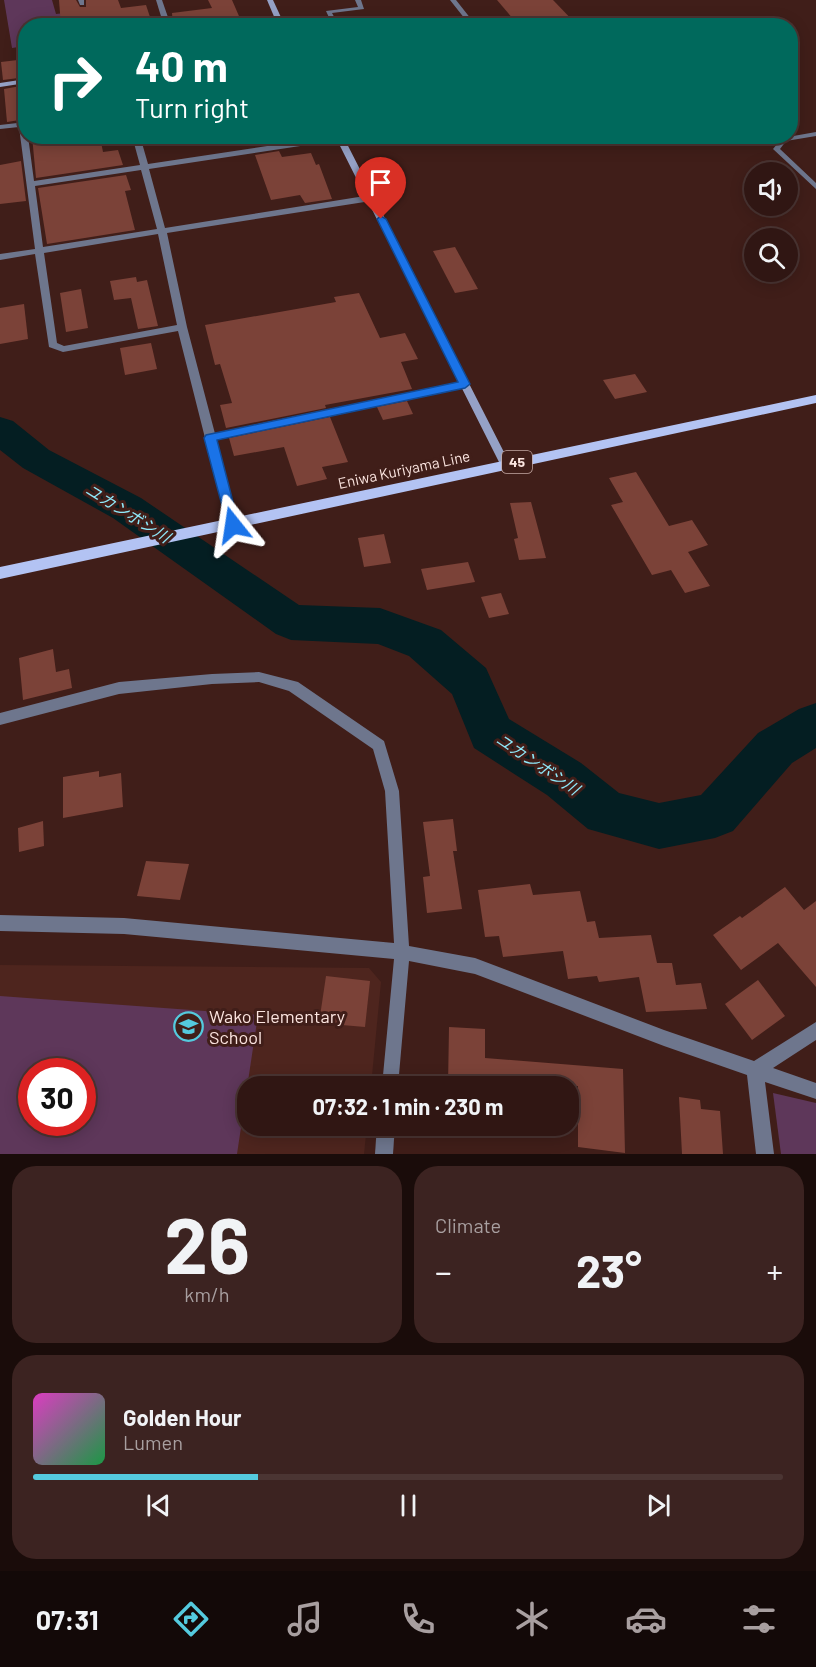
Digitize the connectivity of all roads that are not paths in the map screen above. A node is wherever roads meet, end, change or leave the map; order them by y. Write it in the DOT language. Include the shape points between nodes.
graph roads {
  1 [pos="159,0"];
  2 [pos="270,0"];
  3 [pos="359,0"];
  4 [pos="453,0"];
  5 [pos="165,18"];
  6 [pos="278,18"];
  7 [pos="331,18"];
  8 [pos="467,18"];
  9 [pos="18,82"];
  10 [pos="0,85"];
  11 [pos="18,125"];
  12 [pos="0,127"];
  13 [pos="816,134"];
  14 [pos="798,137"];
  15 [pos="26,144"];
  16 [pos="138,144"];
  17 [pos="291,144"];
  18 [pos="343,144"];
  19 [pos="780,144"];
  20 [pos="142,166"];
  21 [pos="30,184"];
  22 [pos="816,187"];
  23 [pos="371,198"];
  24 [pos="162,232"];
  25 [pos="40,252"];
  26 [pos="0,257"];
  27 [pos="182,327"];
  28 [pos="465,384"];
  29 [pos="816,399"];
  30 [pos="210,438"];
  31 [pos="505,464"];
  32 [pos="226,526"];
  33 [pos="0,573"];
  34 [pos="0,719"];
  35 [pos="0,923"];
  36 [pos="402,952"];
  37 [pos="816,1030"];
  38 [pos="755,1070"];
  39 [pos="391,1076"];
  40 [pos="816,1091"];
  41 [pos="385,1136"];
  42 [pos="384,1154"];
  43 [pos="765,1154"];
  1 -- 5 [label="street"];
  2 -- 6 [label="street"];
  3 -- 7 [label="lane" via="362,8 328,12"];
  4 -- 8 [label="lane"];
  9 -- 10 [label="street"];
  11 -- 12 [label="street"];
  13 -- 14 [label="lane"];
  15 -- 21 [label="street"];
  16 -- 20 [label="street"];
  17 -- 20 [label="street"];
  18 -- 23 [label="street"];
  19 -- 22 [label="lane" via="776,149"];
  20 -- 21 [label="street"];
  20 -- 24 [label="street"];
  21 -- 25 [label="street"];
  23 -- 24 [label="street"];
  23 -- 28 [label="street"];
  24 -- 25 [label="street"];
  24 -- 27 [label="street"];
  25 -- 26 [label="street"];
  25 -- 27 [label="street" via="52,345 63,349"];
  27 -- 30 [label="street"];
  28 -- 30 [label="lane"];
  28 -- 31 [label="street"];
  29 -- 31 [label="main road, Eniwa Kuriyama Line / 45"];
  30 -- 32 [label="street"];
  31 -- 32 [label="main road, Eniwa Kuriyama Line / 45"];
  32 -- 33 [label="main road, Eniwa Kuriyama Line / 45"];
  34 -- 36 [label="street" via="118,688 259,677 293,686 379,745 392,791"];
  35 -- 36 [label="street" via="124,926"];
  36 -- 38 [label="street" via="475,966"];
  36 -- 39 [label="street"];
  37 -- 38 [label="street"];
  38 -- 40 [label="street"];
  38 -- 43 [label="street"];
  41 -- 42 [label="street"];
}
